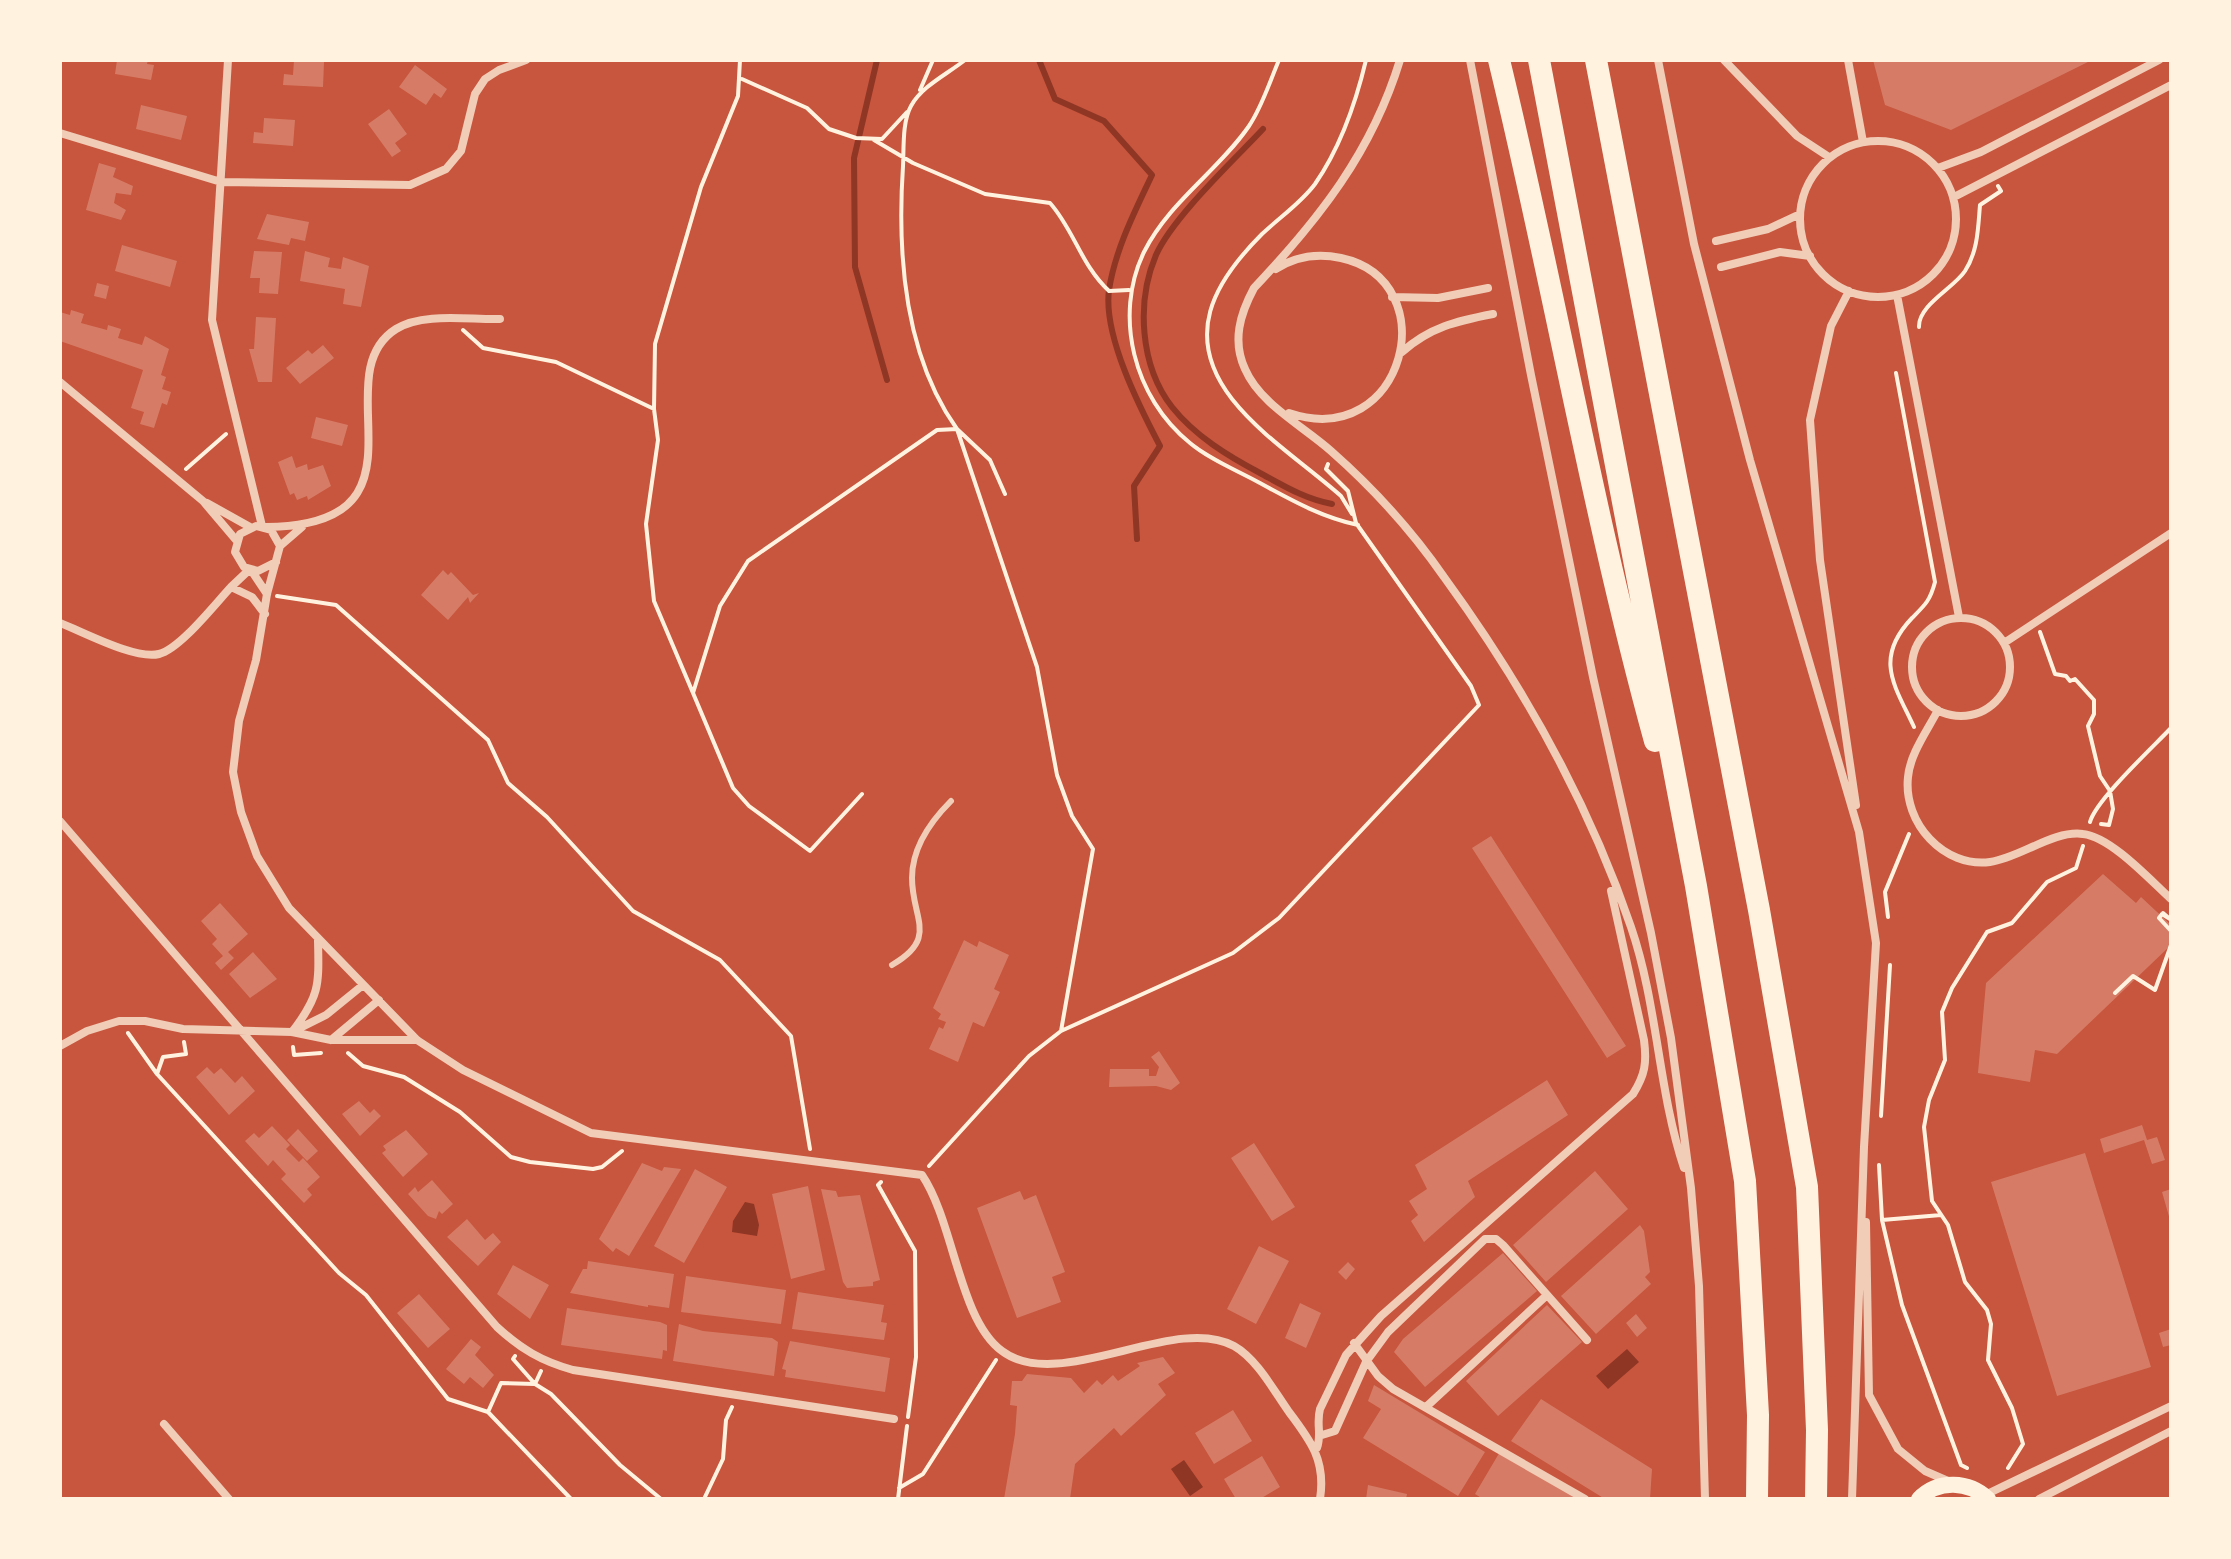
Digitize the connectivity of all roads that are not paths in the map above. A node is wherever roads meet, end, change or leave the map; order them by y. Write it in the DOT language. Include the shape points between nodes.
graph roads {
  1 [pos="228,60"];
  2 [pos="526,60"];
  3 [pos="1400,60"];
  4 [pos="1470,60"];
  5 [pos="1499,60"];
  6 [pos="1539,60"];
  7 [pos="1596,60"];
  8 [pos="1658,60"];
  9 [pos="1724,60"];
  10 [pos="1848,60"];
  11 [pos="2159,60"];
  12 [pos="2171,85"];
  13 [pos="60,133"];
  14 [pos="1863,142"];
  15 [pos="1829,157"];
  16 [pos="1938,168"];
  17 [pos="221,182"];
  18 [pos="1954,197"];
  19 [pos="1800,214"];
  20 [pos="1716,241"];
  21 [pos="1810,256"];
  22 [pos="1721,267"];
  23 [pos="1268,274"];
  24 [pos="1488,288"];
  25 [pos="1849,291"];
  26 [pos="1897,295"];
  27 [pos="1392,297"];
  28 [pos="1493,314"];
  29 [pos="500,319"];
  30 [pos="1402,352"];
  31 [pos="60,382"];
  32 [pos="1284,411"];
  33 [pos="203,501"];
  34 [pos="250,527"];
  35 [pos="263,527"];
  36 [pos="303,527"];
  37 [pos="2171,533"];
  38 [pos="236,540"];
  39 [pos="280,546"];
  40 [pos="276,562"];
  41 [pos="250,570"];
  42 [pos="231,587"];
  43 [pos="267,594"];
  44 [pos="265,614"];
  45 [pos="1959,617"];
  46 [pos="60,623"];
  47 [pos="2004,643"];
  48 [pos="1938,710"];
  49 [pos="951,801"];
  50 [pos="60,821"];
  51 [pos="1859,832"];
  52 [pos="1604,863"];
  53 [pos="1696,886"];
  54 [pos="2171,899"];
  55 [pos="318,940"];
  56 [pos="892,965"];
  57 [pos="363,985"];
  58 [pos="379,1000"];
  59 [pos="242,1032"];
  60 [pos="292,1032"];
  61 [pos="331,1040"];
  62 [pos="417,1040"];
  63 [pos="60,1046"];
  64 [pos="1864,1147"];
  65 [pos="1691,1188"];
  66 [pos="1547,1295"];
  67 [pos="1587,1340"];
  68 [pos="1354,1343"];
  69 [pos="1366,1362"];
  70 [pos="2171,1406"];
  71 [pos="1426,1407"];
  72 [pos="894,1419"];
  73 [pos="164,1424"];
  74 [pos="2171,1431"];
  75 [pos="1322,1435"];
  76 [pos="1317,1448"];
  77 [pos="1957,1484"];
  78 [pos="1986,1497"];
  79 [pos="229,1499"];
  80 [pos="1320,1499"];
  81 [pos="1585,1499"];
  82 [pos="1705,1499"];
  83 [pos="1757,1499"];
  84 [pos="1816,1499"];
  85 [pos="1852,1499"];
  86 [pos="1919,1499"];
  87 [pos="2039,1499"];
  1 -- 17 [label="street"];
  2 -- 17 [label="street" via="485,79 475,94 461,151 432,178 410,185"];
  3 -- 23 [label="street" via="1370,140 1344,182"];
  4 -- 65 [label="street" via="1593,677 1651,933"];
  5 -- 53 [label="highway" via="1541,232 1618,607"];
  6 -- 53 [label="highway"];
  7 -- 84 [label="highway" via="1807,1187"];
  8 -- 51 [label="street" via="1694,244 1750,460"];
  9 -- 15 [label="street" via="1797,136"];
  10 -- 14 [label="street"];
  11 -- 16 [label="street" via="1981,152"];
  12 -- 18 [label="street"];
  13 -- 17 [label="street"];
  14 -- 15 [label="street"];
  14 -- 16 [label="street" via="1891,141 1917,151"];
  15 -- 19 [label="street" via="1809,182"];
  16 -- 18 [label="street"];
  17 -- 35 [label="street" via="212,320"];
  18 -- 26 [label="street" via="1957,218 1946,258 1933,275"];
  19 -- 20 [label="street" via="1768,229"];
  19 -- 21 [label="street"];
  21 -- 22 [label="street" via="1780,252"];
  21 -- 25 [label="street" via="1828,279"];
  23 -- 27 [label="street" via="1285,263 1325,255 1364,267"];
  23 -- 32 [label="street" via="1244,306 1239,347 1253,385"];
  24 -- 27 [label="street" via="1438,298"];
  25 -- 26 [label="street"];
  25 -- 51 [label="street" via="1831,326 1810,420 1820,560"];
  26 -- 45 [label="street"];
  27 -- 30 [label="street" via="1400,314"];
  28 -- 30 [label="street" via="1442,324"];
  29 -- 36 [label="street" via="415,321 383,340 371,359 367,380 371,449 359,488 326,519"];
  30 -- 32 [label="street" via="1383,391 1358,410 1327,420"];
  31 -- 33 [label="street"];
  32 -- 52 [label="street" via="1333,453 1425,549 1500,654 1552,745"];
  33 -- 34 [label="street"];
  33 -- 38 [label="street"];
  34 -- 35 [label="street"];
  34 -- 38 [label="street"];
  35 -- 36 [label="street"];
  35 -- 39 [label="street"];
  36 -- 39 [label="street"];
  37 -- 47 [label="street"];
  38 -- 41 [label="street" via="236,557"];
  39 -- 40 [label="street"];
  40 -- 41 [label="street" via="265,570"];
  40 -- 43 [label="street"];
  41 -- 42 [label="street"];
  41 -- 43 [label="street"];
  42 -- 44 [label="street" via="252,597"];
  42 -- 46 [label="street" via="176,645 160,654 140,654"];
  43 -- 44 [label="street"];
  44 -- 55 [label="street" via="239,721 233,772 257,856 289,908"];
  45 -- 47 [label="street" via="1985,625"];
  45 -- 48 [label="street" via="1938,623 1922,636 1913,655 1912,677 1921,696"];
  47 -- 48 [label="street" via="2010,663 2007,684 1996,701 1978,713 1958,716"];
  48 -- 54 [label="street" via="1908,777 1916,820 1929,840 1967,861 1987,862 2087,834 2109,845"];
  49 -- 56 [label="lane" via="930,823 917,851 912,877 921,931 917,945"];
  50 -- 59 [label="street"];
  51 -- 64 [label="street" via="1876,943"];
  52 -- 65 [label="street" via="1642,967 1671,1128"];
  52 -- 68 [label="street" via="1644,1040 1643,1078 1633,1094"];
  53 -- 83 [label="highway" via="1745,1181 1758,1415"];
  55 -- 57 [label="street"];
  55 -- 60 [label="street" via="320,981 313,1005"];
  57 -- 58 [label="street"];
  57 -- 60 [label="street" via="326,1015"];
  58 -- 61 [label="street"];
  58 -- 62 [label="street"];
  59 -- 60 [label="street"];
  59 -- 63 [label="street" via="119,1021"];
  59 -- 72 [label="street" via="521,1348 573,1370"];
  60 -- 61 [label="street"];
  61 -- 62 [label="street"];
  62 -- 76 [label="street" via="463,1070 591,1133 922,1175 936,1196 980,1326 1002,1352 1029,1362 1064,1362 1212,1339 1235,1347 1259,1371"];
  64 -- 77 [label="street" via="1869,1395 1898,1449 1925,1471"];
  64 -- 85 [label="street"];
  65 -- 82 [label="street"];
  66 -- 67 [label="street"];
  66 -- 69 [label="street" via="1503,1245 1485,1239 1388,1332"];
  66 -- 71 [label="street"];
  68 -- 69 [label="street"];
  68 -- 75 [label="street" via="1320,1409"];
  69 -- 71 [label="street" via="1393,1389"];
  69 -- 75 [label="street" via="1335,1431"];
  70 -- 78 [label="street"];
  71 -- 81 [label="street"];
  73 -- 79 [label="street"];
  74 -- 87 [label="street"];
  75 -- 76 [label="street"];
  76 -- 80 [label="street" via="1323,1479"];
  77 -- 78 [label="main road"];
  77 -- 86 [label="main road" via="1940,1486"];
}
